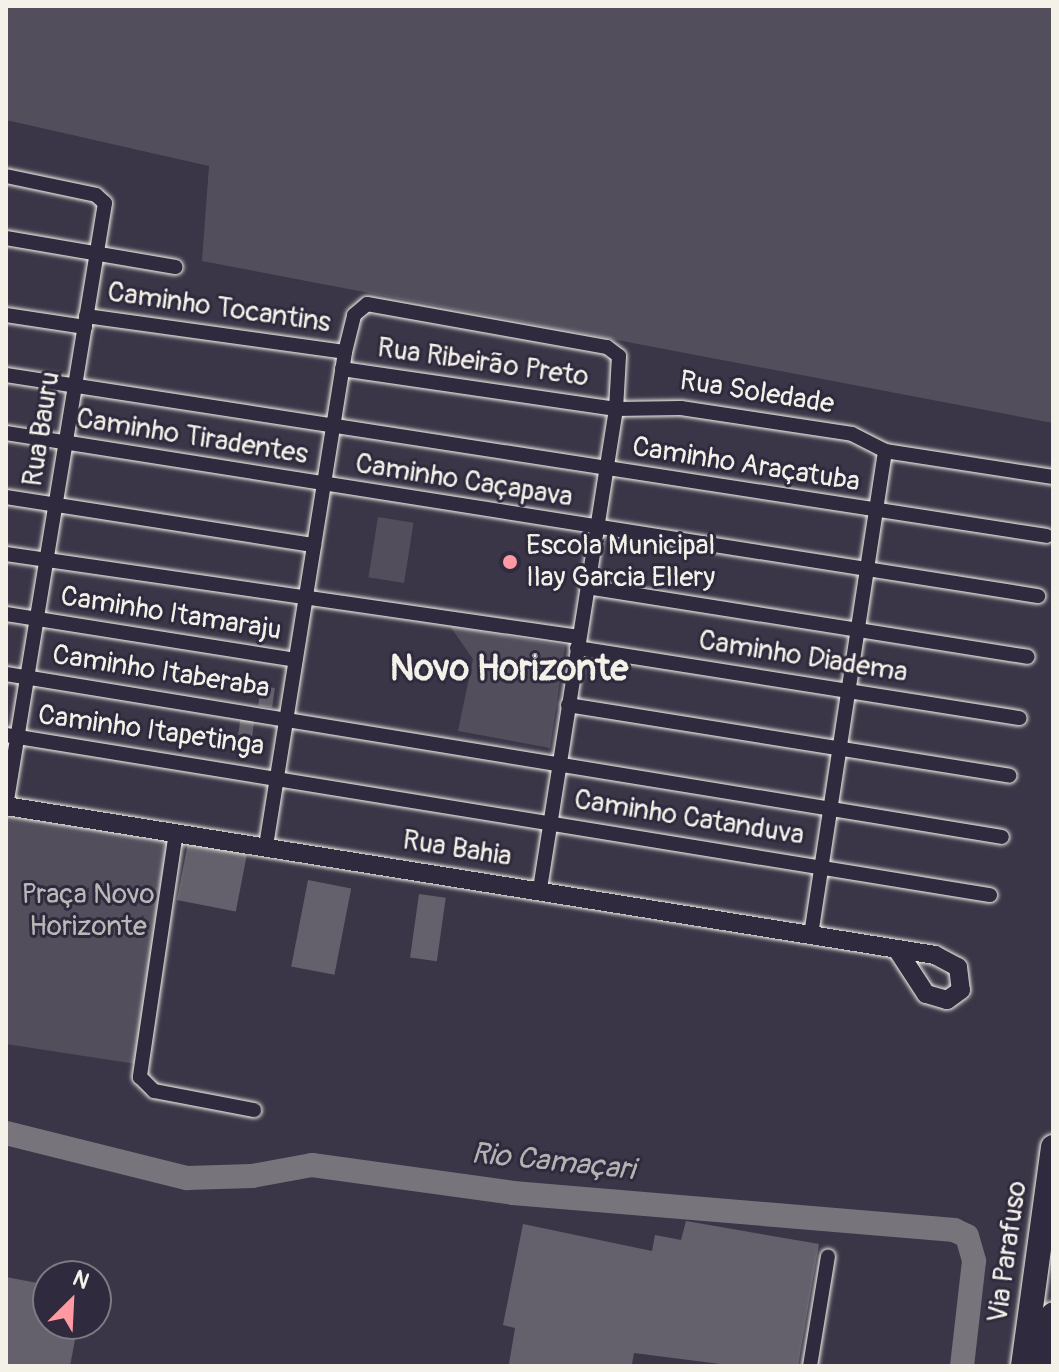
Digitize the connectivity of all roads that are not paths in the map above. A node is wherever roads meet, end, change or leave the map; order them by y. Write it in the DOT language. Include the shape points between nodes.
graph roads {
  1 [pos="6,176"];
  2 [pos="6,238"];
  3 [pos="96,254"];
  4 [pos="176,267"];
  5 [pos="6,315"];
  6 [pos="85,322"];
  7 [pos="345,352"];
  8 [pos="342,369"];
  9 [pos="6,375"];
  10 [pos="75,386"];
  11 [pos="616,409"];
  12 [pos="333,427"];
  13 [pos="6,433"];
  14 [pos="67,443"];
  15 [pos="885,451"];
  16 [pos="606,469"];
  17 [pos="1053,477"];
  18 [pos="323,484"];
  19 [pos="6,497"];
  20 [pos="56,505"];
  21 [pos="878,512"];
  22 [pos="596,529"];
  23 [pos="1047,536"];
  24 [pos="314,545"];
  25 [pos="6,554"];
  26 [pos="47,560"];
  27 [pos="868,570"];
  28 [pos="587,587"];
  29 [pos="1038,596"];
  30 [pos="306,600"];
  31 [pos="6,614"];
  32 [pos="38,619"];
  33 [pos="860,629"];
  34 [pos="578,643"];
  35 [pos="1027,657"];
  36 [pos="295,660"];
  37 [pos="6,674"];
  38 [pos="29,678"];
  39 [pos="850,691"];
  40 [pos="568,705"];
  41 [pos="286,717"];
  42 [pos="1020,718"];
  43 [pos="12,736"];
  44 [pos="841,749"];
  45 [pos="559,762"];
  46 [pos="276,775"];
  47 [pos="1009,776"];
  48 [pos="6,806"];
  49 [pos="831,806"];
  50 [pos="549,822"];
  51 [pos="176,832"];
  52 [pos="1002,837"];
  53 [pos="266,846"];
  54 [pos="820,866"];
  55 [pos="540,891"];
  56 [pos="990,895"];
  57 [pos="811,935"];
  58 [pos="898,951"];
  59 [pos="254,1110"];
  60 [pos="1053,1147"];
  61 [pos="828,1256"];
  62 [pos="1053,1314"];
  63 [pos="810,1366"];
  64 [pos="1023,1366"];
  65 [pos="1046,1366"];
  1 -- 3 [label="street, Rua Bauru" via="96,195 105,203"];
  2 -- 3 [label="street"];
  3 -- 4 [label="street"];
  3 -- 6 [label="street, Rua Bauru"];
  5 -- 6 [label="street, Caminho Tocantins"];
  6 -- 7 [label="street, Caminho Tocantins"];
  6 -- 10 [label="street, Rua Bauru"];
  7 -- 8 [label="street"];
  7 -- 11 [label="street" via="354,315 367,304 613,349 619,356"];
  8 -- 11 [label="street, Rua Ribeirão Preto"];
  8 -- 12 [label="street"];
  9 -- 10 [label="street, Caminho Araçatuba"];
  10 -- 12 [label="street, Caminho Araçatuba"];
  10 -- 14 [label="street, Rua Bauru"];
  11 -- 15 [label="street, Rua Soledade" via="656,405 852,434"];
  11 -- 16 [label="street"];
  12 -- 16 [label="street, Caminho Araçatuba"];
  12 -- 18 [label="street"];
  13 -- 14 [label="street, Caminho Tiradentes"];
  14 -- 18 [label="street, Caminho Tiradentes"];
  14 -- 20 [label="street, Rua Bauru"];
  15 -- 17 [label="street, Rua Soledade"];
  15 -- 21 [label="street"];
  16 -- 21 [label="street, Caminho Araçatuba"];
  16 -- 22 [label="street"];
  18 -- 22 [label="street, Caminho Caçapava"];
  18 -- 24 [label="street"];
  19 -- 20 [label="street"];
  20 -- 24 [label="street"];
  20 -- 26 [label="street, Rua Bauru"];
  21 -- 23 [label="street, Caminho Araçatuba"];
  21 -- 27 [label="street"];
  22 -- 27 [label="street, Caminho Caçapava"];
  22 -- 28 [label="street"];
  24 -- 30 [label="street"];
  25 -- 26 [label="street, Caminho Diadema"];
  26 -- 30 [label="street, Caminho Diadema"];
  26 -- 32 [label="street, Rua Bauru"];
  27 -- 29 [label="street, Caminho Caçapava"];
  27 -- 33 [label="street"];
  28 -- 33 [label="street"];
  28 -- 34 [label="street"];
  30 -- 34 [label="street, Caminho Diadema"];
  30 -- 36 [label="street"];
  31 -- 32 [label="street, Caminho Itamaraju"];
  32 -- 36 [label="street, Caminho Itamaraju"];
  32 -- 38 [label="street, Rua Bauru"];
  33 -- 35 [label="street"];
  33 -- 39 [label="street"];
  34 -- 39 [label="street, Caminho Diadema"];
  34 -- 40 [label="street"];
  36 -- 41 [label="street"];
  37 -- 38 [label="street, Caminho Itaberaba"];
  38 -- 41 [label="street, Caminho Itaberaba"];
  38 -- 43 [label="street, Rua Bauru"];
  39 -- 42 [label="street, Caminho Diadema"];
  39 -- 44 [label="street"];
  40 -- 44 [label="street"];
  40 -- 45 [label="street"];
  41 -- 45 [label="street, Caminho Itaberaba"];
  41 -- 46 [label="street"];
  43 -- 46 [label="street, Caminho Itapetinga"];
  43 -- 48 [label="street, Rua Bauru"];
  44 -- 47 [label="street"];
  44 -- 49 [label="street"];
  45 -- 49 [label="street, Caminho Itaberaba"];
  45 -- 50 [label="street"];
  46 -- 50 [label="street, Caminho Itapetinga"];
  46 -- 53 [label="street"];
  48 -- 51 [label="street, Rua Bahia"];
  49 -- 52 [label="street, Caminho Itaberaba"];
  49 -- 54 [label="street"];
  50 -- 54 [label="street, Caminho Catanduva"];
  50 -- 55 [label="street"];
  51 -- 53 [label="street, Rua Bahia"];
  51 -- 59 [label="street" via="140,1077 154,1091"];
  53 -- 55 [label="street, Rua Bahia"];
  54 -- 56 [label="street, Caminho Catanduva"];
  54 -- 57 [label="street"];
  55 -- 57 [label="street, Rua Bahia"];
  57 -- 58 [label="street, Rua Bahia"];
  60 -- 64 [label="highway, Via Parafuso"];
  61 -- 63 [label="street"];
  62 -- 65 [label="highway, Via Parafuso"];
}
